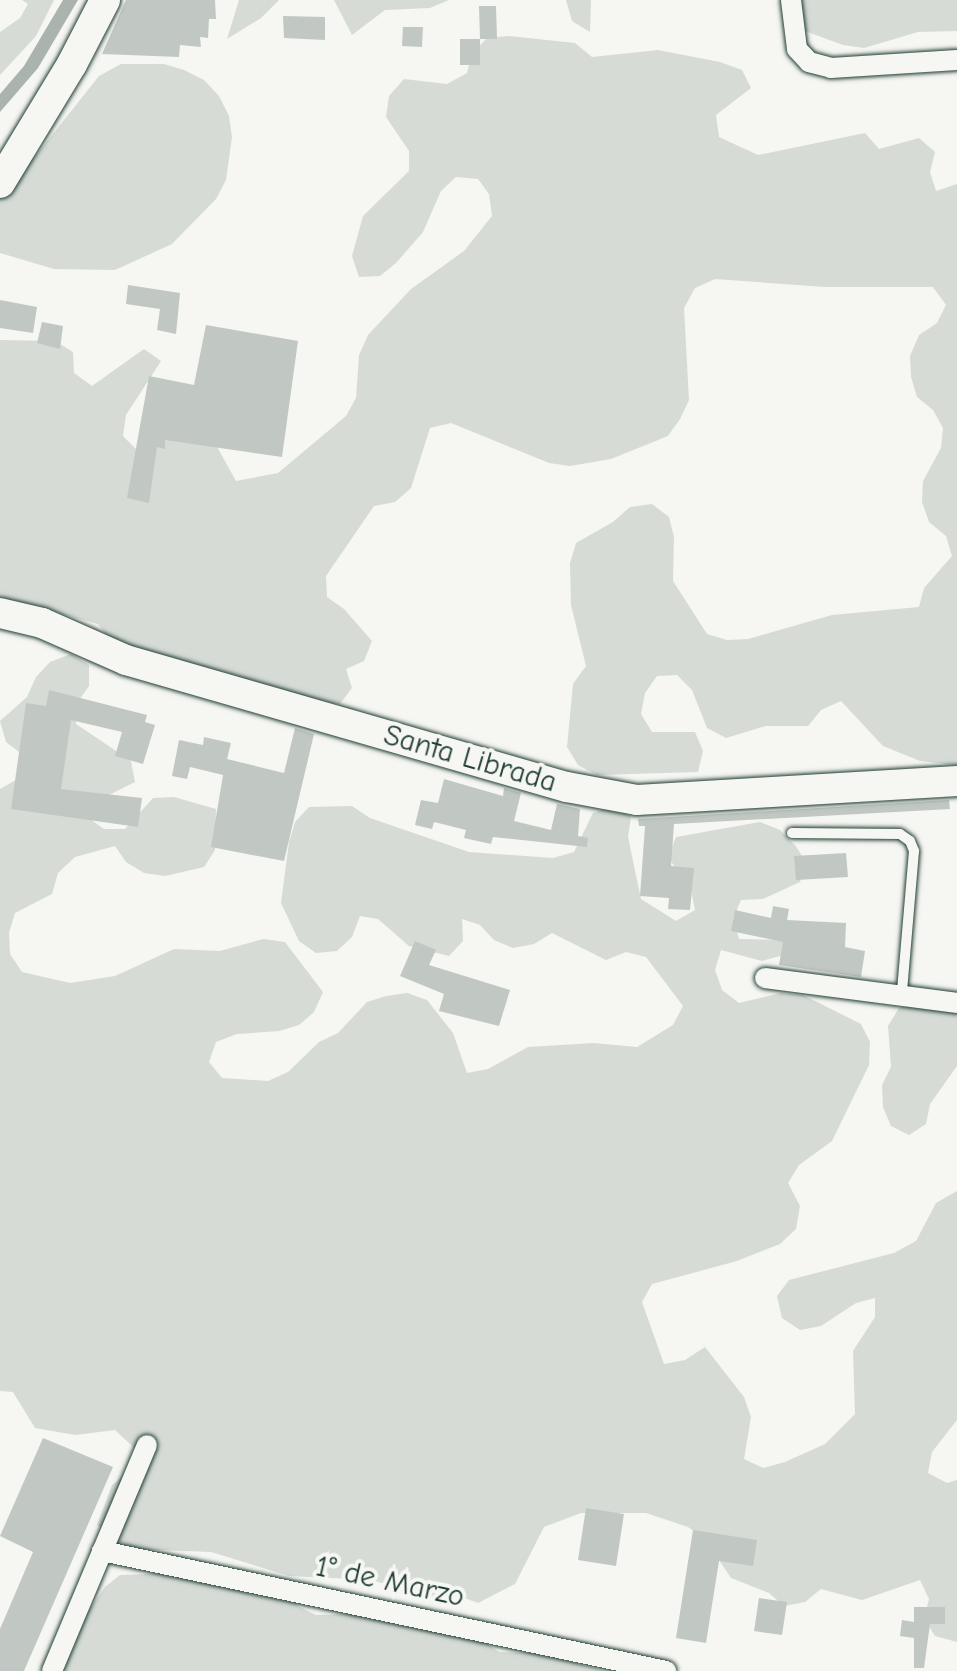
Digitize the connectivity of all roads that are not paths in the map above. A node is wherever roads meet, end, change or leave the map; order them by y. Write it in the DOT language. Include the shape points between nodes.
graph roads {
  1 [pos="105,0"];
  2 [pos="791,0"];
  3 [pos="957,60"];
  4 [pos="0,182"];
  5 [pos="0,612"];
  6 [pos="957,780"];
  7 [pos="792,834"];
  8 [pos="765,978"];
  9 [pos="902,992"];
  10 [pos="957,1002"];
  11 [pos="147,1444"];
  12 [pos="102,1551"];
  13 [pos="626,1667"];
  14 [pos="52,1671"];
  15 [pos="666,1671"];
  1 -- 4 [label="street"];
  2 -- 3 [label="street" via="797,49 808,62 830,68"];
  5 -- 6 [label="street, Santa Librada" via="145,666 568,787 637,800"];
  7 -- 9 [label="lane" via="900,834 910,841"];
  8 -- 9 [label="street"];
  9 -- 10 [label="street"];
  11 -- 12 [label="street"];
  12 -- 13 [label="street, 1° de Marzo"];
  12 -- 14 [label="street"];
  13 -- 15 [label="street, 1° de Marzo"];
}
